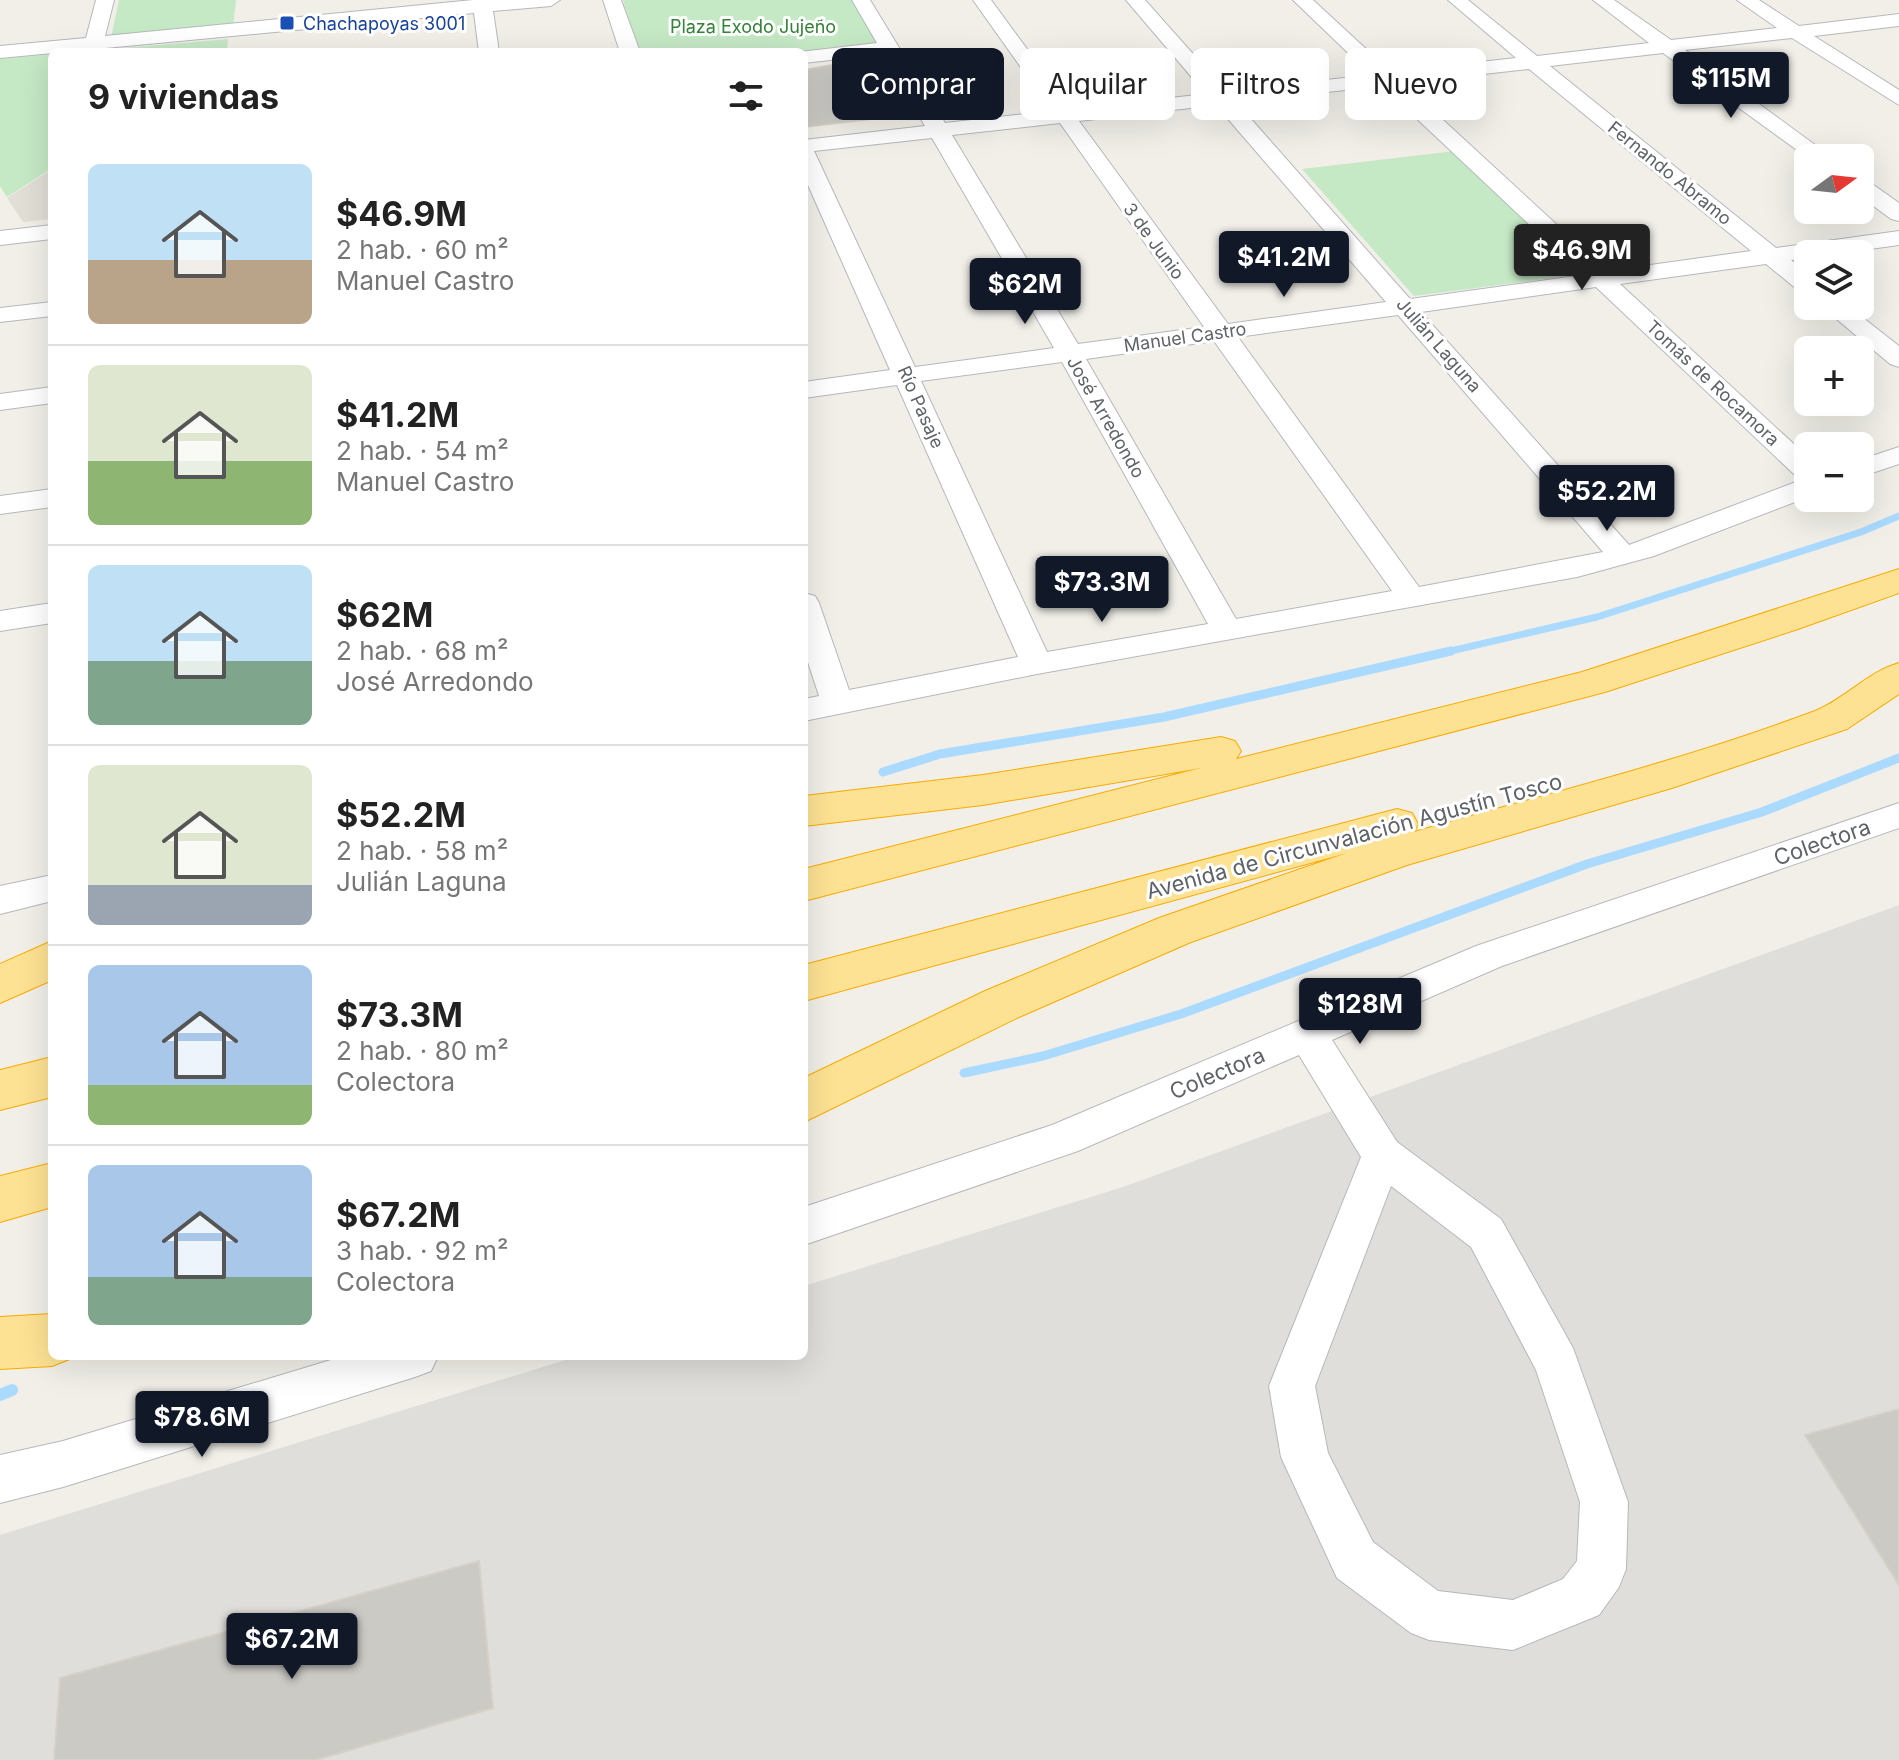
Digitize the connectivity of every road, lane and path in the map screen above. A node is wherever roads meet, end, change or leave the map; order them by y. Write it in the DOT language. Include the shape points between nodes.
graph roads {
  1 [pos="105,0"];
  2 [pos="551,0"];
  3 [pos="612,0"];
  4 [pos="861,0"];
  5 [pos="982,0"];
  6 [pos="1135,0"];
  7 [pos="1302,0"];
  8 [pos="1457,0"];
  9 [pos="1602,0"];
  10 [pos="1746,0"];
  11 [pos="483,3"];
  12 [pos="1899,20"];
  13 [pos="251,21"];
  14 [pos="1795,32"];
  15 [pos="94,43"];
  16 [pos="1667,47"];
  17 [pos="241,48"];
  18 [pos="257,48"];
  19 [pos="489,48"];
  20 [pos="629,48"];
  21 [pos="889,48"];
  22 [pos="1354,48"];
  23 [pos="0,52"];
  24 [pos="1020,53"];
  25 [pos="832,54"];
  26 [pos="808,57"];
  27 [pos="1533,62"];
  28 [pos="1191,65"];
  29 [pos="1486,67"];
  30 [pos="1899,99"];
  31 [pos="932,120"];
  32 [pos="1031,120"];
  33 [pos="1068,120"];
  34 [pos="1240,120"];
  35 [pos="1431,120"];
  36 [pos="938,131"];
  37 [pos="1802,144"];
  38 [pos="808,148"];
  39 [pos="808,158"];
  40 [pos="1874,196"];
  41 [pos="1899,214"];
  42 [pos="48,232"];
  43 [pos="0,238"];
  44 [pos="1899,238"];
  45 [pos="1771,256"];
  46 [pos="1794,275"];
  47 [pos="1602,279"];
  48 [pos="1406,307"];
  49 [pos="48,309"];
  50 [pos="0,315"];
  51 [pos="1850,320"];
  52 [pos="1220,333"];
  53 [pos="1070,353"];
  54 [pos="1899,359"];
  55 [pos="907,376"];
  56 [pos="808,389"];
  57 [pos="48,396"];
  58 [pos="0,402"];
  59 [pos="1899,455"];
  60 [pos="1794,459"];
  61 [pos="1874,464"];
  62 [pos="1794,492"];
  63 [pos="48,499"];
  64 [pos="0,505"];
  65 [pos="1623,557"];
  66 [pos="1899,580"];
  67 [pos="1412,598"];
  68 [pos="48,614"];
  69 [pos="808,615"];
  70 [pos="0,621"];
  71 [pos="1227,629"];
  72 [pos="1037,664"];
  73 [pos="1899,673"];
  74 [pos="837,702"];
  75 [pos="808,709"];
  76 [pos="1465,717"];
  77 [pos="808,811"];
  78 [pos="1899,815"];
  79 [pos="808,884"];
  80 [pos="48,889"];
  81 [pos="0,900"];
  82 [pos="48,961"];
  83 [pos="808,982"];
  84 [pos="0,985"];
  85 [pos="1307,1034"];
  86 [pos="48,1078"];
  87 [pos="0,1090"];
  88 [pos="808,1099"];
  89 [pos="1382,1155"];
  90 [pos="48,1186"];
  91 [pos="0,1199"];
  92 [pos="808,1225"];
  93 [pos="48,1340"];
  94 [pos="0,1343"];
  95 [pos="402,1360"];
  96 [pos="0,1479"];
  1 -- 15 [label="street"];
  2 -- 11 [label="street"];
  3 -- 20 [label="street"];
  4 -- 21 [label="street, José Arredondo"];
  5 -- 24 [label="street, 3 de Junio"];
  6 -- 28 [label="street, Julián Laguna"];
  7 -- 22 [label="street, Tomás de Rocamora"];
  8 -- 27 [label="street, Fernando Abramo"];
  9 -- 16 [label="street"];
  10 -- 14 [label="street"];
  11 -- 13 [label="street"];
  11 -- 19 [label="street"];
  12 -- 14 [label="street"];
  13 -- 15 [label="street"];
  13 -- 17 [label="street"];
  13 -- 18 [label="street"];
  14 -- 16 [label="street"];
  14 -- 30 [label="street"];
  15 -- 23 [label="street"];
  16 -- 27 [label="street"];
  16 -- 37 [label="street"];
  25 -- 26 [label="street"];
  27 -- 29 [label="street"];
  27 -- 45 [label="street, Fernando Abramo"];
  31 -- 36 [label="street, José Arredondo"];
  32 -- 36 [label="street"];
  33 -- 52 [label="street, 3 de Junio"];
  34 -- 48 [label="street, Julián Laguna"];
  35 -- 47 [label="street, Tomás de Rocamora"];
  36 -- 38 [label="street"];
  36 -- 53 [label="street, José Arredondo"];
  39 -- 55 [label="street, Río Pasaje"];
  40 -- 41 [label="street"];
  42 -- 43 [label="street"];
  44 -- 45 [label="street, Manuel Castro"];
  45 -- 46 [label="street, Fernando Abramo"];
  45 -- 47 [label="street, Manuel Castro"];
  47 -- 48 [label="street, Manuel Castro"];
  47 -- 60 [label="street, Tomás de Rocamora"];
  48 -- 52 [label="street, Manuel Castro"];
  48 -- 65 [label="street, Julián Laguna"];
  49 -- 50 [label="street"];
  51 -- 54 [label="street"];
  52 -- 53 [label="street, Manuel Castro"];
  52 -- 67 [label="street, 3 de Junio"];
  53 -- 55 [label="street, Manuel Castro"];
  53 -- 71 [label="street, José Arredondo"];
  55 -- 56 [label="street, Manuel Castro"];
  55 -- 72 [label="street, Río Pasaje"];
  57 -- 58 [label="street"];
  59 -- 61 [label="street"];
  62 -- 65 [label="street"];
  63 -- 64 [label="street"];
  65 -- 67 [label="street"];
  66 -- 76 [label="highway" via="1671,658"];
  67 -- 71 [label="street"];
  68 -- 70 [label="street"];
  69 -- 74 [label="street"];
  71 -- 72 [label="street"];
  72 -- 74 [label="street"];
  73 -- 83 [label="highway, Avenida de Circunvalación Agustín Tosco" via="1553,783"];
  73 -- 88 [label="highway" via="1833,719 1657,778 1395,853 1175,930 1002,1004"];
  74 -- 75 [label="street"];
  76 -- 77 [label="highway" via="1269,741 997,788"];
  76 -- 79 [label="highway"];
  78 -- 85 [label="street, Colectora" via="1489,956"];
  80 -- 81 [label="street"];
  82 -- 84 [label="highway"];
  85 -- 89 [label="street"];
  85 -- 92 [label="street, Colectora" via="1063,1139"];
  86 -- 87 [label="highway"];
  89 -- 89 [label="street" via="1292,1386 1305,1457 1355,1560 1429,1615 1513,1625 1581,1597 1601,1569 1604,1502 1557,1363 1486,1233"];
  90 -- 91 [label="highway"];
  93 -- 94 [label="highway"];
  95 -- 96 [label="street"];
}
